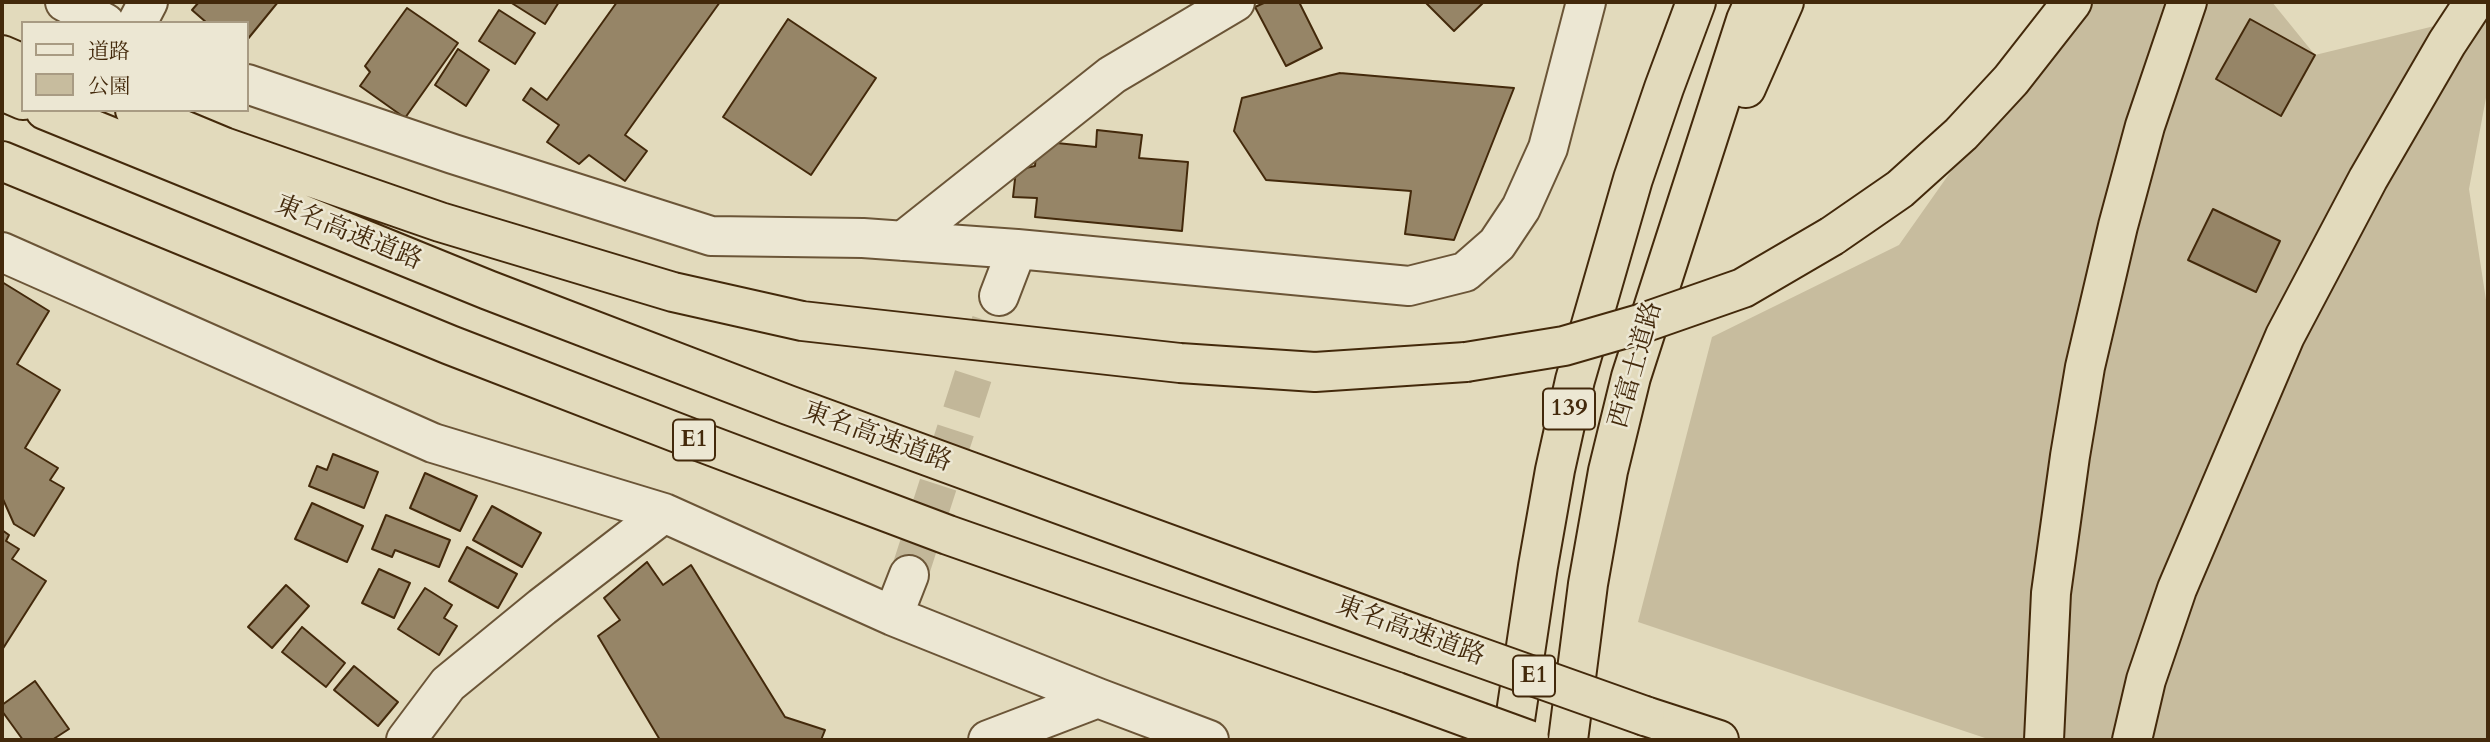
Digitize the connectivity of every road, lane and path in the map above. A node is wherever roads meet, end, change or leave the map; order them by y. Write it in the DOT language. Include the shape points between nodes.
graph roads {
  1 [pos="65,2"];
  2 [pos="148,2"];
  3 [pos="1234,2"];
  4 [pos="1586,2"];
  5 [pos="1689,2"];
  6 [pos="1696,2"];
  7 [pos="1754,2"];
  8 [pos="1784,2"];
  9 [pos="2072,2"];
  10 [pos="2187,2"];
  11 [pos="2474,2"];
  12 [pos="101,21"];
  13 [pos="138,21"];
  14 [pos="2,55"];
  15 [pos="21,63"];
  16 [pos="248,84"];
  17 [pos="1664,88"];
  18 [pos="2,91"];
  19 [pos="21,99"];
  20 [pos="50,112"];
  21 [pos="140,112"];
  22 [pos="2,161"];
  23 [pos="903,242"];
  24 [pos="1017,249"];
  25 [pos="2,252"];
  26 [pos="1659,286"];
  27 [pos="999,296"];
  28 [pos="664,513"];
  29 [pos="909,575"];
  30 [pos="893,615"];
  31 [pos="1098,698"];
  32 [pos="406,740"];
  33 [pos="988,740"];
  34 [pos="1209,740"];
  35 [pos="1512,740"];
  36 [pos="1529,740"];
  37 [pos="1568,740"];
  38 [pos="1719,740"];
  39 [pos="2045,740"];
  40 [pos="2132,740"];
  1 -- 12 [label="street"];
  2 -- 13 [label="street"];
  3 -- 23 [label="street" via="1112,75"];
  4 -- 24 [label="street" via="1548,148 1521,208 1497,244 1465,272 1409,286"];
  5 -- 17 [label="highway"];
  6 -- 17 [label="highway, 西富士道路 / 139"];
  7 -- 26 [label="highway, 西富士道路 / 139"];
  8 -- 26 [label="highway, 139"];
  9 -- 21 [label="highway, bridge" via="2011,80 1900,189 1743,288 1564,346 1466,362 1315,372 1180,363 802,321 673,292 440,222 223,147"];
  10 -- 39 [label="highway" via="2145,126 2085,367 2051,593"];
  11 -- 40 [label="highway" via="2368,179 2285,336 2177,589 2146,680"];
  14 -- 15 [label="highway"];
  16 -- 23 [label="street" via="711,236"];
  17 -- 35 [label="highway, 西富士道路 / 139" via="1575,380 1538,566"];
  18 -- 19 [label="highway"];
  20 -- 38 [label="highway, 東名高速道路 / E1, bridge" via="463,280 775,400"];
  22 -- 36 [label="highway, E1, bridge" via="701,442 948,535"];
  23 -- 24 [label="street"];
  24 -- 27 [label="street"];
  25 -- 28 [label="street" via="433,443"];
  26 -- 37 [label="highway, 西富士道路 / 139" via="1630,377 1608,471"];
  28 -- 30 [label="street"];
  28 -- 32 [label="street" via="448,684"];
  29 -- 30 [label="street"];
  30 -- 31 [label="street"];
  31 -- 33 [label="street"];
  31 -- 34 [label="street"];
}
